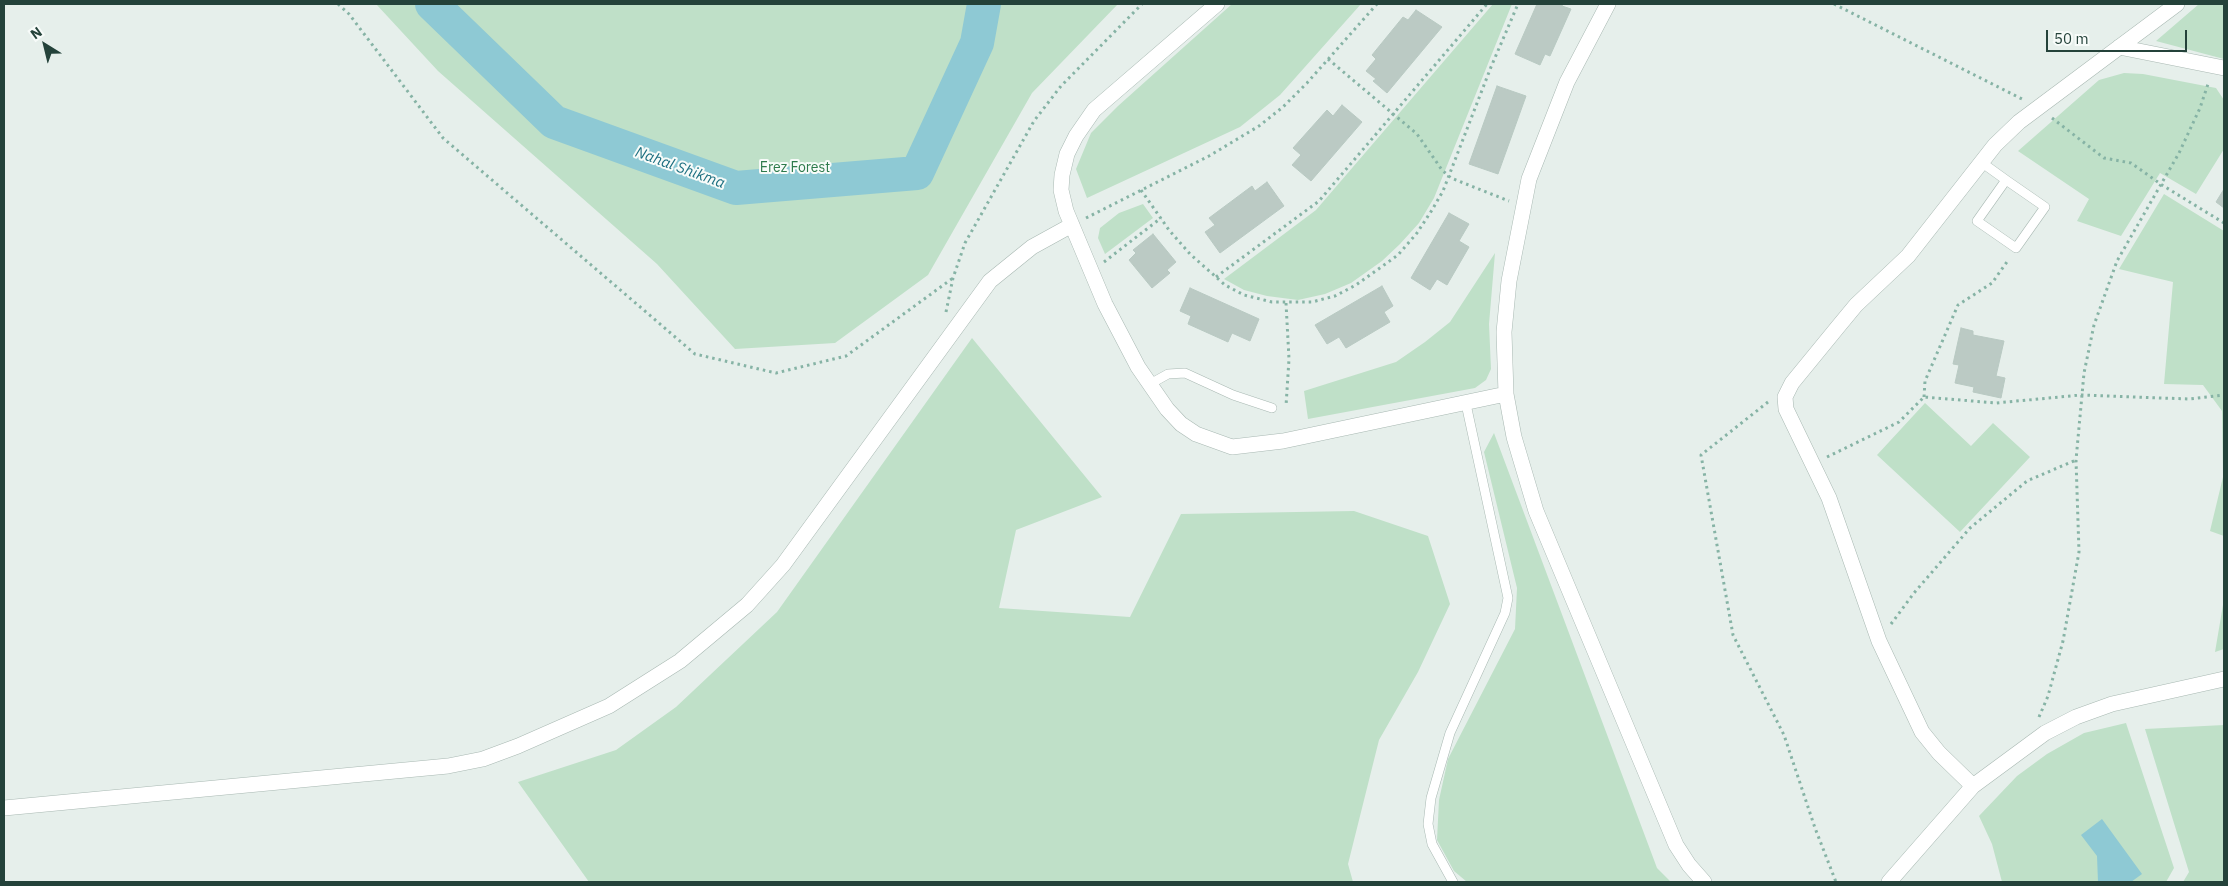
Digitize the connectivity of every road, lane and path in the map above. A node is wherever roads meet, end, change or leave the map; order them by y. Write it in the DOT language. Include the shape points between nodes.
graph roads {
  1 [pos="338,4"];
  2 [pos="1142,4"];
  3 [pos="1217,4"];
  4 [pos="1377,4"];
  5 [pos="1487,4"];
  6 [pos="1518,4"];
  7 [pos="1608,4"];
  8 [pos="1834,4"];
  9 [pos="2177,4"];
  10 [pos="2119,47"];
  11 [pos="1328,60"];
  12 [pos="2219,67"];
  13 [pos="2039,107"];
  14 [pos="1393,114"];
  15 [pos="1981,162"];
  16 [pos="1449,176"];
  17 [pos="2006,180"];
  18 [pos="2162,185"];
  19 [pos="1141,190"];
  20 [pos="1523,206"];
  21 [pos="1161,218"];
  22 [pos="2224,223"];
  23 [pos="1072,225"];
  24 [pos="2016,248"];
  25 [pos="1091,271"];
  26 [pos="1216,277"];
  27 [pos="953,278"];
  28 [pos="1286,303"];
  29 [pos="945,315"];
  30 [pos="1150,384"];
  31 [pos="1506,394"];
  32 [pos="2081,395"];
  33 [pos="2224,395"];
  34 [pos="1924,397"];
  35 [pos="1769,401"];
  36 [pos="1466,404"];
  37 [pos="1272,408"];
  38 [pos="1286,409"];
  39 [pos="2076,460"];
  40 [pos="1814,464"];
  41 [pos="1879,641"];
  42 [pos="2224,678"];
  43 [pos="2028,745"];
  44 [pos="1973,786"];
  45 [pos="4,808"];
  46 [pos="1453,882"];
  47 [pos="1704,882"];
  48 [pos="1836,882"];
  49 [pos="1889,882"];
  1 -- 27 [label="path" via="443,138 695,354 776,373 846,356"];
  2 -- 27 [label="path" via="1061,86 1034,121 965,243"];
  3 -- 23 [label="street" via="1094,110 1076,136 1067,154 1061,190"];
  4 -- 11 [label="path"];
  5 -- 14 [label="path"];
  6 -- 16 [label="path"];
  7 -- 20 [label="street" via="1567,82 1529,179"];
  8 -- 13 [label="path"];
  9 -- 10 [label="street"];
  10 -- 12 [label="street"];
  10 -- 13 [label="street"];
  11 -- 14 [label="path"];
  11 -- 19 [label="path" via="1283,107 1259,126 1209,156"];
  12 -- 18 [label="path"];
  13 -- 15 [label="street" via="2013,128"];
  13 -- 18 [label="path" via="2104,158 2131,163"];
  14 -- 16 [label="path" via="1425,143"];
  14 -- 26 [label="path" via="1319,201"];
  15 -- 17 [label="lane"];
  15 -- 40 [label="street" via="1908,256 1856,305 1792,384 1785,397 1786,409"];
  16 -- 20 [label="path"];
  16 -- 28 [label="path" via="1417,233 1398,254 1335,296 1312,302"];
  17 -- 24 [label="lane" via="1977,221"];
  17 -- 24 [label="lane" via="2045,207"];
  18 -- 22 [label="path"];
  18 -- 32 [label="path" via="2117,261 2094,324"];
  19 -- 21 [label="path"];
  19 -- 23 [label="path"];
  20 -- 31 [label="street" via="1509,281 1504,332"];
  21 -- 25 [label="path"];
  21 -- 26 [label="path" via="1190,254"];
  23 -- 25 [label="street"];
  23 -- 45 [label="street" via="1032,247 990,281 783,565 747,605 680,661 609,706 518,746 483,759 448,766"];
  24 -- 34 [label="path" via="1992,283 1958,305 1925,380"];
  25 -- 30 [label="street" via="1120,335"];
  26 -- 28 [label="path" via="1244,295"];
  27 -- 29 [label="path"];
  28 -- 38 [label="path" via="1289,359"];
  30 -- 36 [label="street" via="1181,424 1212,442 1232,448 1282,442"];
  30 -- 37 [label="lane" via="1168,374 1186,373 1233,395"];
  31 -- 36 [label="street"];
  31 -- 47 [label="street" via="1514,437 1536,511 1676,845"];
  32 -- 33 [label="path" via="2189,399"];
  32 -- 34 [label="path" via="1996,403"];
  32 -- 39 [label="path"];
  34 -- 40 [label="path" via="1899,422"];
  35 -- 48 [label="path" via="1701,455 1733,635 1784,735"];
  36 -- 46 [label="lane" via="1508,598 1505,613 1450,733 1431,798 1428,824 1432,844"];
  39 -- 41 [label="path" via="2027,481 1970,528 1914,592"];
  39 -- 43 [label="path" via="2078,552 2063,641 2048,696"];
  40 -- 41 [label="street" via="1830,498"];
  41 -- 44 [label="street" via="1922,732"];
  42 -- 43 [label="street" via="2112,704 2076,717"];
  43 -- 44 [label="street"];
  44 -- 49 [label="street"];
}
